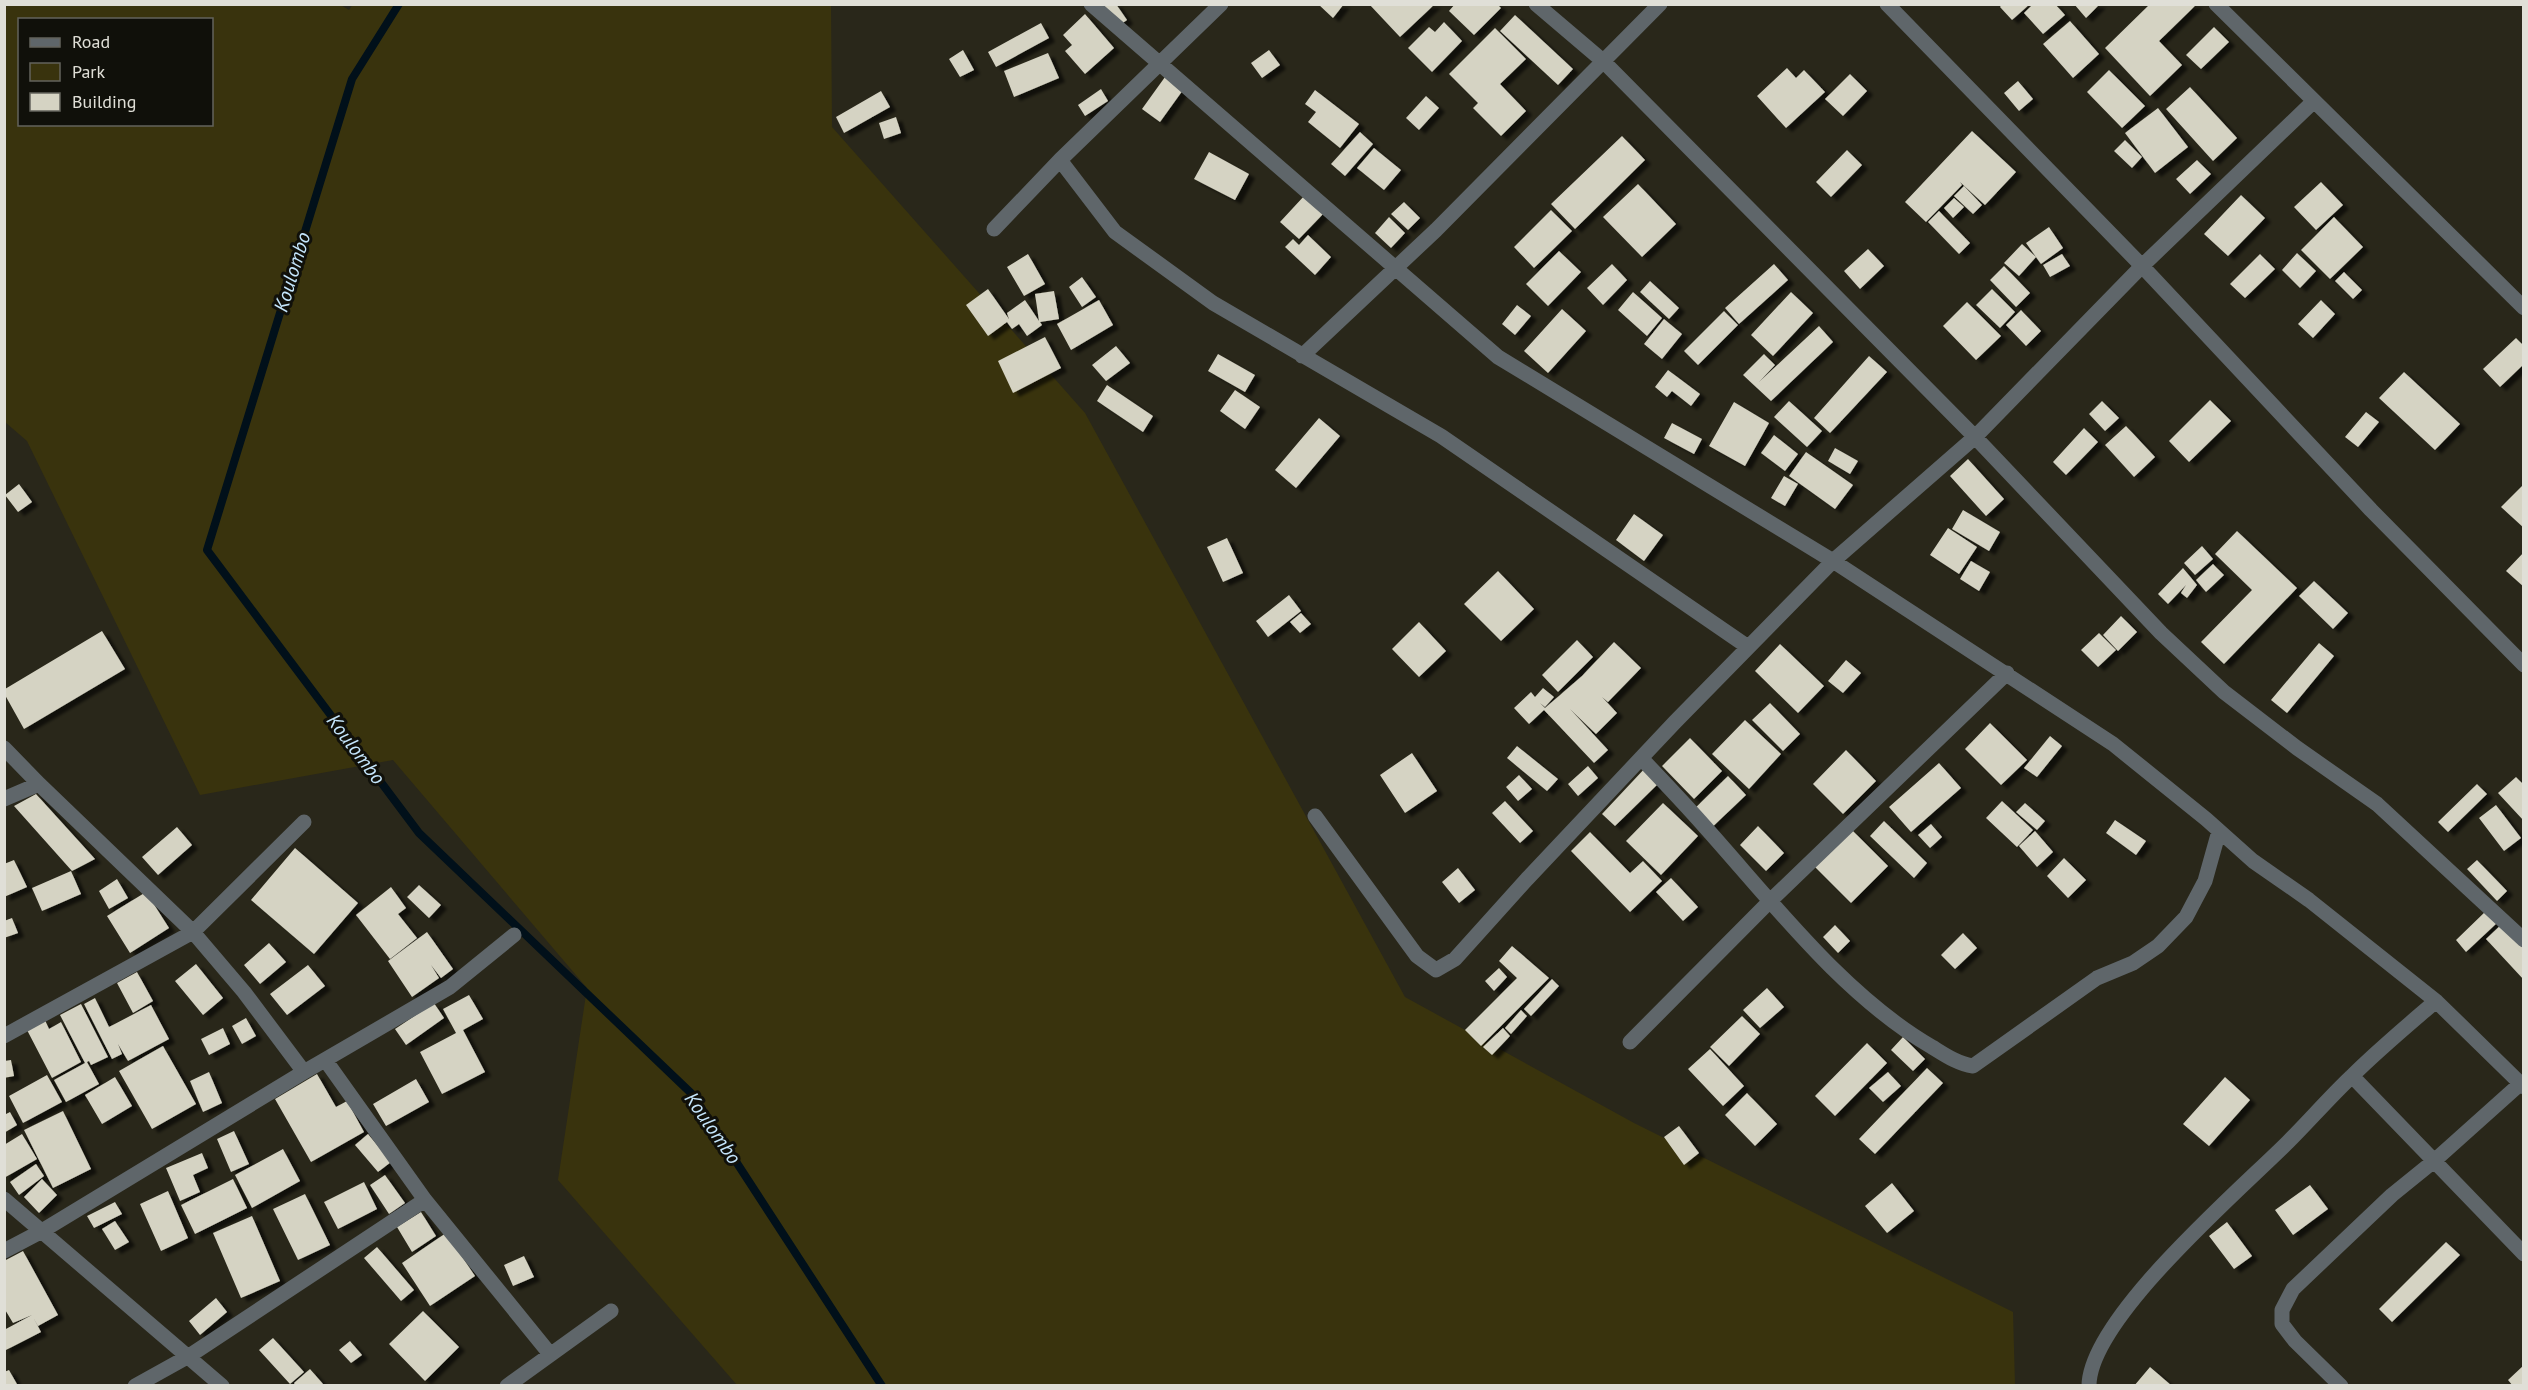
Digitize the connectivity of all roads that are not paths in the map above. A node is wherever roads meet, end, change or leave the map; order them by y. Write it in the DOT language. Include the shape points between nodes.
graph roads {
  1 [pos="1090,4"];
  2 [pos="1221,4"];
  3 [pos="1536,4"];
  4 [pos="1660,4"];
  5 [pos="1887,4"];
  6 [pos="2216,4"];
  7 [pos="1603,61"];
  8 [pos="1157,64"];
  9 [pos="2314,101"];
  10 [pos="1059,160"];
  11 [pos="994,229"];
  12 [pos="2142,266"];
  13 [pos="1396,269"];
  14 [pos="2523,308"];
  15 [pos="1302,356"];
  16 [pos="1975,436"];
  17 [pos="1833,561"];
  18 [pos="1748,647"];
  19 [pos="2520,656"];
  20 [pos="2007,673"];
  21 [pos="4,748"];
  22 [pos="1641,758"];
  23 [pos="39,784"];
  24 [pos="4,799"];
  25 [pos="1314,816"];
  26 [pos="304,822"];
  27 [pos="2219,831"];
  28 [pos="1769,902"];
  29 [pos="193,932"];
  30 [pos="514,935"];
  31 [pos="2523,940"];
  32 [pos="2436,1001"];
  33 [pos="4,1036"];
  34 [pos="1630,1042"];
  35 [pos="326,1061"];
  36 [pos="304,1072"];
  37 [pos="2352,1076"];
  38 [pos="2522,1085"];
  39 [pos="2434,1161"];
  40 [pos="4,1199"];
  41 [pos="425,1200"];
  42 [pos="42,1231"];
  43 [pos="4,1251"];
  44 [pos="2523,1254"];
  45 [pos="611,1311"];
  46 [pos="550,1354"];
  47 [pos="189,1356"];
  48 [pos="135,1386"];
  49 [pos="222,1386"];
  50 [pos="507,1386"];
  51 [pos="2089,1386"];
  52 [pos="2341,1386"];
  1 -- 8 [label="street"];
  2 -- 8 [label="street"];
  3 -- 7 [label="street"];
  4 -- 7 [label="street"];
  5 -- 12 [label="street"];
  6 -- 9 [label="street"];
  7 -- 13 [label="street"];
  7 -- 16 [label="street"];
  8 -- 10 [label="street"];
  8 -- 13 [label="street"];
  9 -- 12 [label="street"];
  9 -- 14 [label="street"];
  10 -- 11 [label="street"];
  10 -- 15 [label="street" via="1115,232 1214,303"];
  12 -- 16 [label="street"];
  12 -- 19 [label="street" via="2371,510"];
  13 -- 15 [label="street"];
  13 -- 17 [label="street" via="1498,357"];
  15 -- 18 [label="street" via="1441,436"];
  16 -- 17 [label="street"];
  16 -- 31 [label="street" via="2161,633 2224,692 2377,804"];
  17 -- 18 [label="street"];
  17 -- 20 [label="street"];
  18 -- 22 [label="street"];
  20 -- 27 [label="street" via="2113,744"];
  20 -- 28 [label="street"];
  21 -- 23 [label="street"];
  22 -- 25 [label="street" via="1455,959 1436,970 1417,956"];
  22 -- 28 [label="street"];
  23 -- 24 [label="street"];
  23 -- 29 [label="street"];
  26 -- 29 [label="street"];
  27 -- 28 [label="street" via="2205,881 2186,917 2158,946 2133,963 2097,978 1973,1066 1906,1032 1874,1008"];
  27 -- 32 [label="street"];
  28 -- 34 [label="street"];
  29 -- 33 [label="street"];
  29 -- 36 [label="street"];
  30 -- 35 [label="street" via="450,987"];
  32 -- 37 [label="street"];
  32 -- 38 [label="street"];
  35 -- 36 [label="street"];
  35 -- 41 [label="street"];
  36 -- 42 [label="street"];
  37 -- 39 [label="street"];
  37 -- 51 [label="street" via="2164,1263 2124,1310 2099,1350"];
  38 -- 39 [label="street"];
  39 -- 44 [label="street"];
  39 -- 52 [label="street" via="2293,1288 2282,1310 2282,1324 2295,1341"];
  40 -- 42 [label="street"];
  41 -- 46 [label="street"];
  41 -- 47 [label="street"];
  42 -- 43 [label="street"];
  42 -- 47 [label="street"];
  45 -- 46 [label="street"];
  46 -- 50 [label="street"];
  47 -- 48 [label="street"];
  47 -- 49 [label="street"];
}
